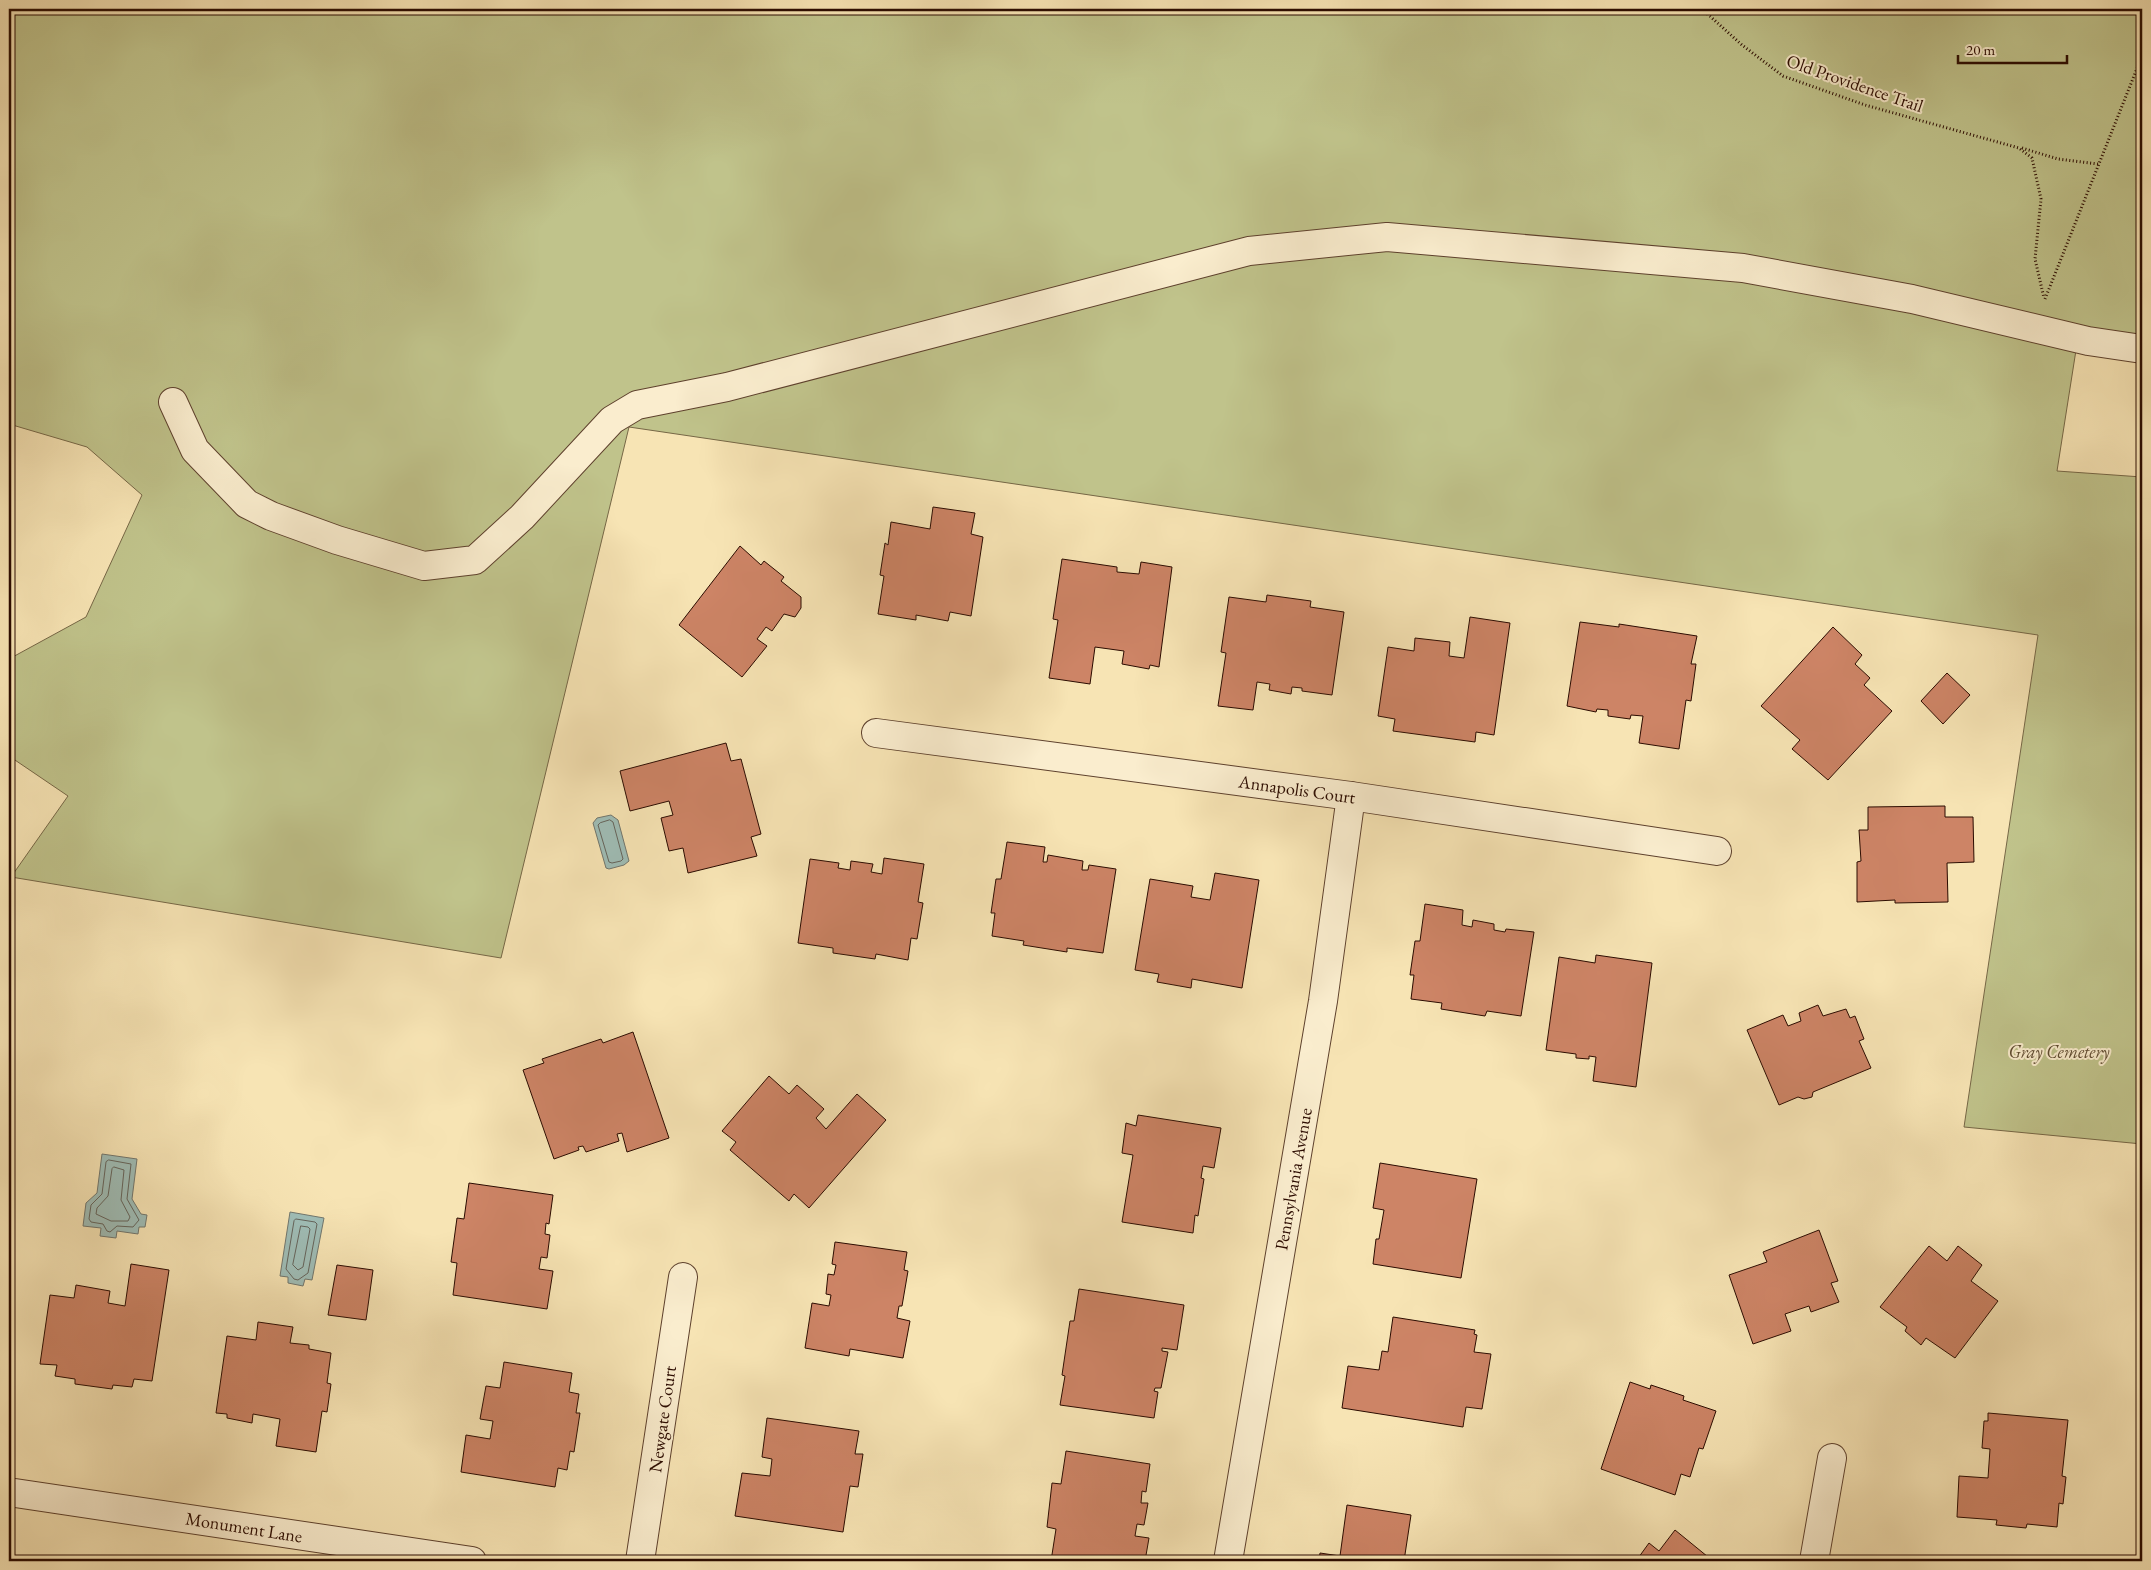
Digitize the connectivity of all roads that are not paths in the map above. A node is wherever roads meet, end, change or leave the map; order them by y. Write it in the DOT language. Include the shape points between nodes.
graph roads {
  1 [pos="2142,349"];
  2 [pos="173,402"];
  3 [pos="876,733"];
  4 [pos="1351,796"];
  5 [pos="1717,851"];
  6 [pos="683,1277"];
  7 [pos="1832,1458"];
  8 [pos="15,1493"];
  9 [pos="472,1561"];
  10 [pos="640,1561"];
  11 [pos="1228,1561"];
  12 [pos="1814,1561"];
  1 -- 2 [label="street" via="2088,341 1912,299 1743,268 1387,236 1249,251 727,387 637,405 612,420 522,518 475,560 424,566 337,540 247,504 195,450"];
  3 -- 4 [label="street, Annapolis Court"];
  4 -- 5 [label="street, Annapolis Court"];
  4 -- 11 [label="street, Pennsylvania Avenue" via="1323,1001"];
  6 -- 10 [label="street, Newgate Court"];
  7 -- 12 [label="street"];
  8 -- 9 [label="street, Monument Lane"];
}
